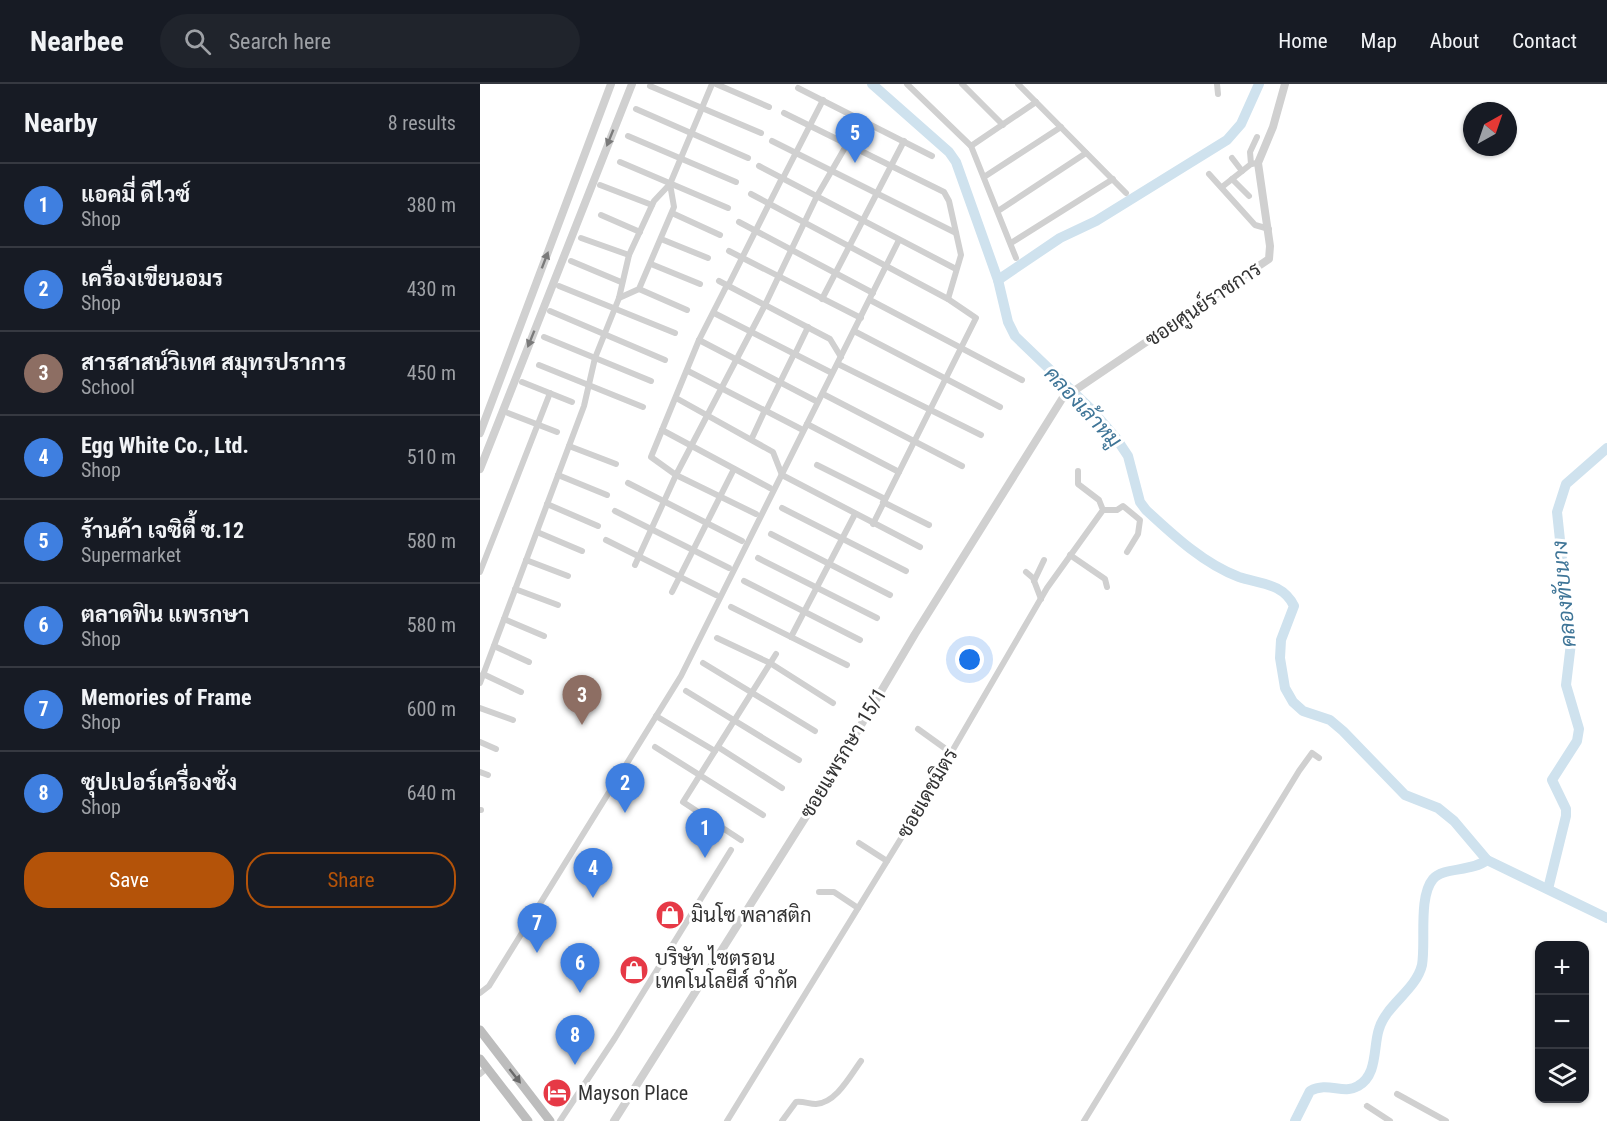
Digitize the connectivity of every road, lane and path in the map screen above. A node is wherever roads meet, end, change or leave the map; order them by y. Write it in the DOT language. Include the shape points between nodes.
graph roads {
  1 [pos="611,84"];
  2 [pos="632,84"];
  3 [pos="714,84"];
  4 [pos="907,84"];
  5 [pos="962,84"];
  6 [pos="1018,84"];
  7 [pos="1216,84"];
  8 [pos="1285,84"];
  9 [pos="650,86"];
  10 [pos="798,88"];
  11 [pos="1218,94"];
  12 [pos="823,100"];
  13 [pos="1036,102"];
  14 [pos="769,107"];
  15 [pos="702,108"];
  16 [pos="636,109"];
  17 [pos="784,113"];
  18 [pos="861,120"];
  19 [pos="1003,125"];
  20 [pos="809,126"];
  21 [pos="1061,127"];
  22 [pos="761,133"];
  23 [pos="691,134"];
  24 [pos="628,136"];
  25 [pos="1257,137"];
  26 [pos="772,141"];
  27 [pos="904,141"];
  28 [pos="846,145"];
  29 [pos="971,146"];
  30 [pos="795,153"];
  31 [pos="1086,153"];
  32 [pos="933,156"];
  33 [pos="681,158"];
  34 [pos="748,158"];
  35 [pos="1232,158"];
  36 [pos="620,162"];
  37 [pos="1255,164"];
  38 [pos="759,166"];
  39 [pos="891,166"];
  40 [pos="830,171"];
  41 [pos="1242,171"];
  42 [pos="1209,174"];
  43 [pos="984,177"];
  44 [pos="782,178"];
  45 [pos="1113,179"];
  46 [pos="1232,179"];
  47 [pos="736,182"];
  48 [pos="600,184"];
  49 [pos="670,184"];
  50 [pos="1222,187"];
  51 [pos="1126,193"];
  52 [pos="751,194"];
  53 [pos="877,194"];
  54 [pos="817,196"];
  55 [pos="1249,196"];
  56 [pos="769,204"];
  57 [pos="652,205"];
  58 [pos="728,208"];
  59 [pos="998,212"];
  60 [pos="672,213"];
  61 [pos="601,215"];
  62 [pos="862,220"];
  63 [pos="739,222"];
  64 [pos="805,223"];
  65 [pos="1269,229"];
  66 [pos="755,231"];
  67 [pos="640,232"];
  68 [pos="956,233"];
  69 [pos="720,235"];
  70 [pos="581,238"];
  71 [pos="661,239"];
  72 [pos="899,240"];
  73 [pos="1011,243"];
  74 [pos="849,246"];
  75 [pos="729,251"];
  76 [pos="792,251"];
  77 [pos="629,255"];
  78 [pos="708,258"];
  79 [pos="742,258"];
  80 [pos="1016,258"];
  81 [pos="571,261"];
  82 [pos="651,264"];
  83 [pos="887,266"];
  84 [pos="956,269"];
  85 [pos="835,273"];
  86 [pos="778,277"];
  87 [pos="719,281"];
  88 [pos="621,282"];
  89 [pos="700,284"];
  90 [pos="727,285"];
  91 [pos="559,286"];
  92 [pos="639,290"];
  93 [pos="873,293"];
  94 [pos="619,298"];
  95 [pos="822,299"];
  96 [pos="948,299"];
  97 [pos="870,300"];
  98 [pos="765,305"];
  99 [pos="615,307"];
  100 [pos="687,310"];
  101 [pos="550,311"];
  102 [pos="714,313"];
  103 [pos="861,318"];
  104 [pos="808,327"];
  105 [pos="854,331"];
  106 [pos="750,332"];
  107 [pos="604,333"];
  108 [pos="675,333"];
  109 [pos="544,337"];
  110 [pos="699,340"];
  111 [pos="963,349"];
  112 [pos="794,354"];
  113 [pos="595,358"];
  114 [pos="735,359"];
  115 [pos="665,360"];
  116 [pos="839,360"];
  117 [pos="539,365"];
  118 [pos="688,371"];
  119 [pos="830,372"];
  120 [pos="947,380"];
  121 [pos="1022,380"];
  122 [pos="651,381"];
  123 [pos="522,382"];
  124 [pos="780,383"];
  125 [pos="587,385"];
  126 [pos="720,387"];
  127 [pos="1075,388"];
  128 [pos="550,393"];
  129 [pos="823,394"];
  130 [pos="676,398"];
  131 [pos="816,401"];
  132 [pos="572,402"];
  133 [pos="643,407"];
  134 [pos="1000,407"];
  135 [pos="766,410"];
  136 [pos="931,410"];
  137 [pos="508,413"];
  138 [pos="707,416"];
  139 [pos="807,424"];
  140 [pos="537,425"];
  141 [pos="801,429"];
  142 [pos="662,430"];
  143 [pos="557,432"];
  144 [pos="480,433"];
  145 [pos="981,435"];
  146 [pos="752,438"];
  147 [pos="915,441"];
  148 [pos="569,446"];
  149 [pos="691,446"];
  150 [pos="616,464"];
  151 [pos="817,465"];
  152 [pos="962,466"];
  153 [pos="480,469"];
  154 [pos="734,469"];
  155 [pos="1078,471"];
  156 [pos="899,472"];
  157 [pos="676,475"];
  158 [pos="782,475"];
  159 [pos="558,476"];
  160 [pos="628,483"];
  161 [pos="770,488"];
  162 [pos="607,495"];
  163 [pos="722,496"];
  164 [pos="884,500"];
  165 [pos="663,502"];
  166 [pos="547,504"];
  167 [pos="782,508"];
  168 [pos="1103,510"];
  169 [pos="615,511"];
  170 [pos="756,513"];
  171 [pos="855,514"];
  172 [pos="708,524"];
  173 [pos="873,524"];
  174 [pos="929,525"];
  175 [pos="598,526"];
  176 [pos="650,529"];
  177 [pos="537,532"];
  178 [pos="771,534"];
  179 [pos="843,538"];
  180 [pos="606,540"];
  181 [pos="742,541"];
  182 [pos="920,547"];
  183 [pos="694,550"];
  184 [pos="582,551"];
  185 [pos="1127,552"];
  186 [pos="1070,555"];
  187 [pos="639,557"];
  188 [pos="758,558"];
  189 [pos="526,560"];
  190 [pos="1044,560"];
  191 [pos="830,564"];
  192 [pos="634,565"];
  193 [pos="729,568"];
  194 [pos="906,571"];
  195 [pos="480,572"];
  196 [pos="1026,572"];
  197 [pos="568,576"];
  198 [pos="680,577"];
  199 [pos="744,581"];
  200 [pos="1034,581"];
  201 [pos="1107,587"];
  202 [pos="817,588"];
  203 [pos="515,589"];
  204 [pos="672,592"];
  205 [pos="890,595"];
  206 [pos="716,596"];
  207 [pos="1041,599"];
  208 [pos="558,605"];
  209 [pos="731,607"];
  210 [pos="804,613"];
  211 [pos="877,618"];
  212 [pos="504,619"];
  213 [pos="544,636"];
  214 [pos="791,637"];
  215 [pos="717,638"];
  216 [pos="860,640"];
  217 [pos="494,646"];
  218 [pos="776,654"];
  219 [pos="529,662"];
  220 [pos="703,663"];
  221 [pos="770,663"];
  222 [pos="848,665"];
  223 [pos="483,674"];
  224 [pos="480,683"];
  225 [pos="686,691"];
  226 [pos="521,692"];
  227 [pos="752,693"];
  228 [pos="833,703"];
  229 [pos="480,708"];
  230 [pos="656,716"];
  231 [pos="735,719"];
  232 [pos="513,720"];
  233 [pos="918,729"];
  234 [pos="815,731"];
  235 [pos="480,742"];
  236 [pos="656,747"];
  237 [pos="496,748"];
  238 [pos="717,749"];
  239 [pos="950,752"];
  240 [pos="1319,758"];
  241 [pos="799,760"];
  242 [pos="480,772"];
  243 [pos="488,775"];
  244 [pos="700,775"];
  245 [pos="782,788"];
  246 [pos="763,815"];
  247 [pos="741,840"];
  248 [pos="859,843"];
  249 [pos="731,850"];
  250 [pos="887,861"];
  251 [pos="819,892"];
  252 [pos="858,908"];
  253 [pos="480,993"];
  254 [pos="480,1030"];
  255 [pos="480,1059"];
  256 [pos="861,1061"];
  257 [pos="484,1071"];
  258 [pos="1397,1094"];
  259 [pos="1367,1106"];
  260 [pos="528,1121"];
  261 [pos="550,1121"];
  262 [pos="560,1121"];
  263 [pos="614,1121"];
  264 [pos="727,1121"];
  265 [pos="782,1121"];
  266 [pos="1084,1121"];
  267 [pos="1390,1121"];
  268 [pos="1446,1121"];
  144 -- 1 [label="street, one-way"];
  2 -- 153 [label="street, one-way"];
  3 -- 14 [label="street"];
  3 -- 15 [label="street"];
  4 -- 29 [label="street"];
  5 -- 19 [label="street"];
  6 -- 13 [label="street"];
  7 -- 11 [label="street"];
  8 -- 37 [label="street" via="1273,127"];
  9 -- 15 [label="street"];
  10 -- 12 [label="street"];
  12 -- 18 [label="street"];
  12 -- 20 [label="street"];
  13 -- 19 [label="street"];
  13 -- 21 [label="street"];
  15 -- 22 [label="street"];
  15 -- 23 [label="street"];
  16 -- 23 [label="street"];
  17 -- 20 [label="street"];
  18 -- 27 [label="street"];
  18 -- 28 [label="street"];
  19 -- 29 [label="street"];
  20 -- 28 [label="street"];
  20 -- 30 [label="street"];
  21 -- 31 [label="street"];
  21 -- 43 [label="street"];
  23 -- 33 [label="street"];
  23 -- 34 [label="street"];
  24 -- 33 [label="street"];
  25 -- 37 [label="street" via="1250,152"];
  26 -- 30 [label="street"];
  27 -- 32 [label="street"];
  27 -- 39 [label="street"];
  28 -- 39 [label="street"];
  28 -- 40 [label="street"];
  29 -- 43 [label="street"];
  30 -- 40 [label="street"];
  30 -- 44 [label="street"];
  31 -- 45 [label="street"];
  31 -- 59 [label="street"];
  33 -- 47 [label="street"];
  33 -- 49 [label="street"];
  35 -- 41 [label="street"];
  36 -- 49 [label="street"];
  37 -- 41 [label="street"];
  37 -- 65 [label="street, ซอยศูนย์ราชการ"];
  38 -- 44 [label="street"];
  39 -- 53 [label="street"];
  39 -- 68 [label="street" via="944,192"];
  40 -- 53 [label="street"];
  40 -- 54 [label="street"];
  41 -- 46 [label="street"];
  42 -- 50 [label="street"];
  43 -- 59 [label="street"];
  44 -- 54 [label="street"];
  44 -- 56 [label="street"];
  45 -- 51 [label="street"];
  45 -- 73 [label="street"];
  46 -- 50 [label="street"];
  46 -- 55 [label="street"];
  48 -- 57 [label="street"];
  49 -- 57 [label="street"];
  49 -- 58 [label="street"];
  49 -- 60 [label="street" via="675,203"];
  50 -- 65 [label="street" via="1255,225"];
  52 -- 56 [label="street"];
  53 -- 62 [label="street"];
  53 -- 68 [label="street"];
  54 -- 62 [label="street"];
  54 -- 64 [label="street"];
  56 -- 64 [label="street"];
  56 -- 66 [label="street"];
  57 -- 67 [label="street"];
  59 -- 73 [label="street"];
  60 -- 69 [label="street"];
  60 -- 71 [label="street"];
  61 -- 67 [label="street"];
  62 -- 72 [label="street"];
  62 -- 74 [label="street"];
  63 -- 66 [label="street"];
  64 -- 74 [label="street"];
  64 -- 76 [label="street"];
  65 -- 127 [label="street, ซอยศูนย์ราชการ" via="1269,259"];
  66 -- 76 [label="street"];
  66 -- 79 [label="street"];
  67 -- 77 [label="street"];
  68 -- 84 [label="street" via="962,255"];
  70 -- 77 [label="street"];
  71 -- 78 [label="street"];
  71 -- 82 [label="street"];
  72 -- 83 [label="street"];
  72 -- 84 [label="street"];
  73 -- 80 [label="street"];
  74 -- 83 [label="street"];
  74 -- 85 [label="street"];
  75 -- 79 [label="street"];
  76 -- 85 [label="street"];
  76 -- 86 [label="street"];
  77 -- 88 [label="street"];
  79 -- 86 [label="street"];
  79 -- 90 [label="street"];
  81 -- 88 [label="street"];
  82 -- 89 [label="street"];
  82 -- 92 [label="street"];
  83 -- 93 [label="street"];
  83 -- 96 [label="street"];
  84 -- 96 [label="street"];
  85 -- 93 [label="street"];
  85 -- 95 [label="street"];
  86 -- 95 [label="street"];
  86 -- 98 [label="street"];
  87 -- 90 [label="street"];
  88 -- 94 [label="street"];
  90 -- 98 [label="street"];
  90 -- 102 [label="street"];
  91 -- 99 [label="street"];
  92 -- 94 [label="street"];
  92 -- 100 [label="street"];
  93 -- 97 [label="street"];
  94 -- 99 [label="street"];
  95 -- 103 [label="street"];
  96 -- 111 [label="street" via="976,318"];
  97 -- 103 [label="street"];
  97 -- 111 [label="street"];
  98 -- 104 [label="street"];
  98 -- 106 [label="street"];
  99 -- 107 [label="street"];
  99 -- 108 [label="street"];
  101 -- 107 [label="street"];
  102 -- 106 [label="street"];
  102 -- 110 [label="street" via="710,314"];
  103 -- 105 [label="street"];
  104 -- 112 [label="street"];
  104 -- 116 [label="street" via="830,339"];
  105 -- 116 [label="street"];
  105 -- 120 [label="street"];
  106 -- 112 [label="street"];
  106 -- 114 [label="street"];
  107 -- 113 [label="street"];
  107 -- 115 [label="street"];
  109 -- 113 [label="street"];
  110 -- 114 [label="street"];
  110 -- 118 [label="street"];
  111 -- 120 [label="street"];
  111 -- 121 [label="street"];
  112 -- 119 [label="street"];
  112 -- 124 [label="street"];
  113 -- 122 [label="street"];
  113 -- 125 [label="street"];
  114 -- 124 [label="street"];
  114 -- 126 [label="street"];
  116 -- 129 [label="street"];
  116 -- 136 [label="street"];
  117 -- 125 [label="street"];
  118 -- 126 [label="street"];
  118 -- 130 [label="street"];
  120 -- 134 [label="street"];
  120 -- 136 [label="street"];
  123 -- 128 [label="street"];
  124 -- 131 [label="street"];
  124 -- 135 [label="street"];
  125 -- 133 [label="street"];
  125 -- 148 [label="street" via="586,399"];
  126 -- 135 [label="street"];
  126 -- 138 [label="street"];
  127 -- 263 [label="street, ซอยแพรกษา 15/1" via="1062,399"];
  128 -- 132 [label="street"];
  128 -- 140 [label="street"];
  129 -- 139 [label="street"];
  129 -- 147 [label="street"];
  130 -- 138 [label="street"];
  130 -- 142 [label="street"];
  135 -- 141 [label="street"];
  135 -- 146 [label="street"];
  136 -- 145 [label="street"];
  136 -- 147 [label="street"];
  137 -- 140 [label="street"];
  138 -- 146 [label="street"];
  138 -- 149 [label="street"];
  139 -- 156 [label="street"];
  139 -- 158 [label="street"];
  140 -- 143 [label="street"];
  140 -- 195 [label="street"];
  142 -- 149 [label="street"];
  142 -- 157 [label="street" via="651,457"];
  146 -- 158 [label="street" via="773,452"];
  147 -- 152 [label="street"];
  147 -- 156 [label="street"];
  148 -- 150 [label="street"];
  148 -- 159 [label="street"];
  149 -- 154 [label="street"];
  149 -- 157 [label="street"];
  151 -- 164 [label="street"];
  154 -- 161 [label="street"];
  154 -- 163 [label="street"];
  155 -- 168 [label="street" via="1078,484 1099,500"];
  156 -- 164 [label="street"];
  157 -- 163 [label="street"];
  157 -- 165 [label="street"];
  158 -- 171 [label="street"];
  158 -- 230 [label="street" via="681,676"];
  159 -- 162 [label="street"];
  159 -- 166 [label="street"];
  160 -- 165 [label="street"];
  163 -- 170 [label="street"];
  163 -- 172 [label="street"];
  164 -- 173 [label="street"];
  164 -- 174 [label="street"];
  165 -- 172 [label="street"];
  165 -- 176 [label="street"];
  166 -- 175 [label="street"];
  166 -- 177 [label="street"];
  167 -- 179 [label="street"];
  168 -- 185 [label="street" via="1123,506 1140,520 1138,534"];
  168 -- 186 [label="street, ซอยเดชมิตร"];
  169 -- 176 [label="street"];
  171 -- 173 [label="street"];
  171 -- 179 [label="street"];
  172 -- 181 [label="street"];
  172 -- 183 [label="street"];
  173 -- 182 [label="street"];
  176 -- 183 [label="street"];
  176 -- 187 [label="street"];
  177 -- 184 [label="street"];
  177 -- 189 [label="street"];
  178 -- 191 [label="street"];
  179 -- 191 [label="street"];
  179 -- 194 [label="street"];
  180 -- 187 [label="street"];
  183 -- 193 [label="street"];
  183 -- 198 [label="street"];
  186 -- 201 [label="street" via="1105,579"];
  186 -- 207 [label="street, ซอยเดชมิตร"];
  187 -- 192 [label="street"];
  187 -- 198 [label="street"];
  188 -- 202 [label="street"];
  189 -- 197 [label="street"];
  189 -- 203 [label="street"];
  190 -- 200 [label="street"];
  191 -- 202 [label="street"];
  191 -- 205 [label="street"];
  196 -- 200 [label="street"];
  198 -- 204 [label="street"];
  198 -- 206 [label="street"];
  199 -- 210 [label="street"];
  200 -- 207 [label="street"];
  202 -- 210 [label="street"];
  202 -- 211 [label="street"];
  203 -- 208 [label="street"];
  203 -- 212 [label="street"];
  207 -- 239 [label="street, ซอยเดชมิตร"];
  209 -- 214 [label="street"];
  210 -- 214 [label="street"];
  210 -- 216 [label="street"];
  212 -- 213 [label="street"];
  212 -- 217 [label="street"];
  214 -- 222 [label="street"];
  215 -- 221 [label="street"];
  217 -- 219 [label="street"];
  217 -- 223 [label="street"];
  218 -- 221 [label="street"];
  220 -- 227 [label="street"];
  221 -- 227 [label="street"];
  221 -- 228 [label="street"];
  223 -- 224 [label="street"];
  223 -- 226 [label="street"];
  225 -- 231 [label="street"];
  227 -- 231 [label="street"];
  227 -- 234 [label="street"];
  229 -- 232 [label="street"];
  230 -- 238 [label="street"];
  230 -- 253 [label="street" via="489,986"];
  231 -- 238 [label="street"];
  231 -- 241 [label="street"];
  233 -- 239 [label="street"];
  235 -- 237 [label="street"];
  236 -- 244 [label="street"];
  238 -- 244 [label="street"];
  238 -- 245 [label="street"];
  239 -- 250 [label="street, ซอยเดชมิตร"];
  240 -- 266 [label="street" via="1312,753 1299,771"];
  242 -- 243 [label="street"];
  244 -- 246 [label="street"];
  244 -- 247 [label="street" via="683,802"];
  248 -- 250 [label="street"];
  249 -- 262 [label="street"];
  250 -- 252 [label="street, ซอยเดชมิตร"];
  251 -- 252 [label="street" via="834,892"];
  252 -- 264 [label="street, ซอยเดชมิตร"];
  254 -- 261 [label="main road, one-way"];
  255 -- 257 [label="main road"];
  256 -- 265 [label="street" via="840,1090 826,1101 796,1102"];
  257 -- 260 [label="main road"];
  258 -- 268 [label="street"];
  259 -- 267 [label="street"];
}
